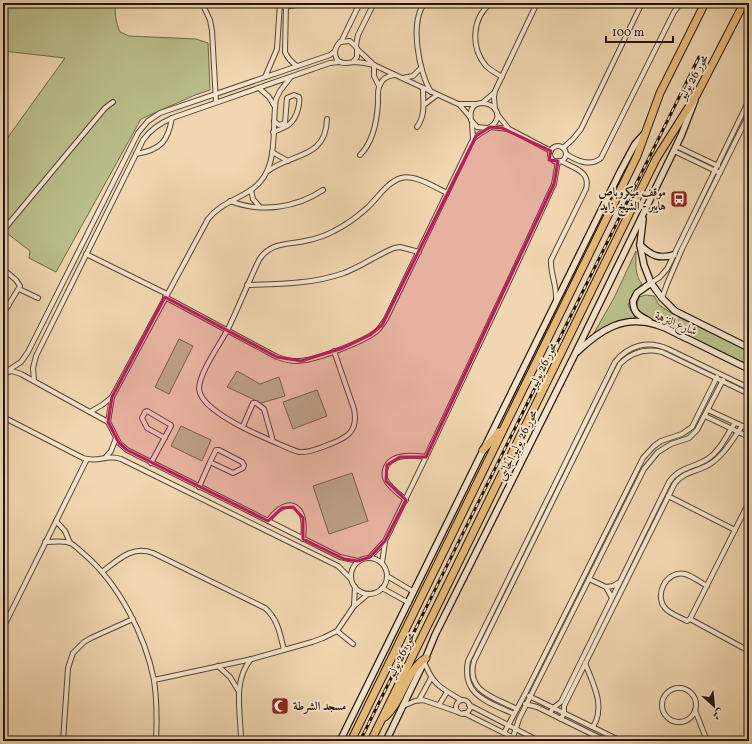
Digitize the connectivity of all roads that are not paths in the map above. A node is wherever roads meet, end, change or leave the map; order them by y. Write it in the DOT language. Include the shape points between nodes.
graph roads {
  1 [pos="202,3"];
  2 [pos="308,3"];
  3 [pos="360,3"];
  4 [pos="374,3"];
  5 [pos="425,3"];
  6 [pos="491,3"];
  7 [pos="537,3"];
  8 [pos="642,3"];
  9 [pos="681,3"];
  10 [pos="705,3"];
  11 [pos="744,3"];
  12 [pos="280,5"];
  13 [pos="286,5"];
  14 [pos="340,42"];
  15 [pos="356,45"];
  16 [pos="358,50"];
  17 [pos="335,51"];
  18 [pos="340,62"];
  19 [pos="353,62"];
  20 [pos="374,65"];
  21 [pos="297,66"];
  22 [pos="421,68"];
  23 [pos="395,75"];
  24 [pos="265,76"];
  25 [pos="291,77"];
  26 [pos="502,77"];
  27 [pos="402,78"];
  28 [pos="379,86"];
  29 [pos="259,88"];
  30 [pos="423,88"];
  31 [pos="495,91"];
  32 [pos="431,92"];
  33 [pos="216,94"];
  34 [pos="698,94"];
  35 [pos="437,95"];
  36 [pos="749,100"];
  37 [pos="113,102"];
  38 [pos="216,102"];
  39 [pos="482,103"];
  40 [pos="425,104"];
  41 [pos="458,104"];
  42 [pos="477,104"];
  43 [pos="275,108"];
  44 [pos="496,111"];
  45 [pos="749,114"];
  46 [pos="172,118"];
  47 [pos="327,119"];
  48 [pos="471,120"];
  49 [pos="274,122"];
  50 [pos="286,125"];
  51 [pos="417,127"];
  52 [pos="489,128"];
  53 [pos="509,129"];
  54 [pos="647,131"];
  55 [pos="273,132"];
  56 [pos="473,139"];
  57 [pos="563,148"];
  58 [pos="675,149"];
  59 [pos="551,151"];
  60 [pos="272,152"];
  61 [pos="136,154"];
  62 [pos="566,154"];
  63 [pos="360,155"];
  64 [pos="289,161"];
  65 [pos="559,161"];
  66 [pos="717,165"];
  67 [pos="722,168"];
  68 [pos="714,170"];
  69 [pos="268,172"];
  70 [pos="720,173"];
  71 [pos="252,190"];
  72 [pos="323,190"];
  73 [pos="447,193"];
  74 [pos="230,201"];
  75 [pos="260,206"];
  76 [pos="643,214"];
  77 [pos="691,218"];
  78 [pos="696,220"];
  79 [pos="6,227"];
  80 [pos="640,245"];
  81 [pos="419,252"];
  82 [pos="86,254"];
  83 [pos="674,255"];
  84 [pos="3,269"];
  85 [pos="651,283"];
  86 [pos="247,285"];
  87 [pos="19,289"];
  88 [pos="166,296"];
  89 [pos="38,298"];
  90 [pos="662,298"];
  91 [pos="556,300"];
  92 [pos="3,302"];
  93 [pos="9,305"];
  94 [pos="3,314"];
  95 [pos="656,324"];
  96 [pos="227,330"];
  97 [pos="30,348"];
  98 [pos="749,348"];
  99 [pos="334,351"];
  100 [pos="38,352"];
  101 [pos="575,354"];
  102 [pos="615,362"];
  103 [pos="620,364"];
  104 [pos="749,369"];
  105 [pos="5,372"];
  106 [pos="719,373"];
  107 [pos="725,376"];
  108 [pos="716,379"];
  109 [pos="34,381"];
  110 [pos="722,382"];
  111 [pos="749,388"];
  112 [pos="749,394"];
  113 [pos="112,397"];
  114 [pos="708,410"];
  115 [pos="90,412"];
  116 [pos="705,416"];
  117 [pos="4,417"];
  118 [pos="108,422"];
  119 [pos="735,423"];
  120 [pos="3,424"];
  121 [pos="243,426"];
  122 [pos="504,426"];
  123 [pos="742,426"];
  124 [pos="731,428"];
  125 [pos="749,429"];
  126 [pos="738,432"];
  127 [pos="116,437"];
  128 [pos="749,437"];
  129 [pos="165,438"];
  130 [pos="273,441"];
  131 [pos="483,450"];
  132 [pos="426,457"];
  133 [pos="104,458"];
  134 [pos="87,459"];
  135 [pos="210,462"];
  136 [pos="151,463"];
  137 [pos="199,487"];
  138 [pos="668,496"];
  139 [pos="406,500"];
  140 [pos="749,502"];
  141 [pos="56,521"];
  142 [pos="268,521"];
  143 [pos="735,530"];
  144 [pos="303,539"];
  145 [pos="385,541"];
  146 [pos="45,542"];
  147 [pos="70,543"];
  148 [pos="370,558"];
  149 [pos="358,561"];
  150 [pos="382,563"];
  151 [pos="102,572"];
  152 [pos="387,576"];
  153 [pos="351,579"];
  154 [pos="589,579"];
  155 [pos="620,582"];
  156 [pos="707,586"];
  157 [pos="355,587"];
  158 [pos="606,587"];
  159 [pos="382,588"];
  160 [pos="414,592"];
  161 [pos="368,594"];
  162 [pos="612,598"];
  163 [pos="409,603"];
  164 [pos="354,606"];
  165 [pos="133,619"];
  166 [pos="690,619"];
  167 [pos="5,621"];
  168 [pos="3,628"];
  169 [pos="337,631"];
  170 [pos="352,644"];
  171 [pos="284,650"];
  172 [pos="749,651"];
  173 [pos="252,659"];
  174 [pos="425,660"];
  175 [pos="585,663"];
  176 [pos="218,666"];
  177 [pos="431,678"];
  178 [pos="154,680"];
  179 [pos="239,692"];
  180 [pos="447,692"];
  181 [pos="525,694"];
  182 [pos="531,697"];
  183 [pos="419,700"];
  184 [pos="462,700"];
  185 [pos="521,702"];
  186 [pos="440,705"];
  187 [pos="469,705"];
  188 [pos="527,705"];
  189 [pos="403,706"];
  190 [pos="553,708"];
  191 [pos="517,709"];
  192 [pos="695,710"];
  193 [pos="458,712"];
  194 [pos="464,713"];
  195 [pos="550,713"];
  196 [pos="564,713"];
  197 [pos="514,714"];
  198 [pos="561,719"];
  199 [pos="381,720"];
  200 [pos="508,725"];
  201 [pos="593,727"];
  202 [pos="516,730"];
  203 [pos="504,733"];
  204 [pos="513,737"];
  205 [pos="63,741"];
  206 [pos="156,741"];
  207 [pos="241,741"];
  208 [pos="340,741"];
  209 [pos="351,741"];
  210 [pos="371,741"];
  211 [pos="386,741"];
  212 [pos="520,741"];
  213 [pos="539,741"];
  214 [pos="606,741"];
  215 [pos="620,741"];
  216 [pos="707,741"];
  1 -- 33 [label="street" via="212,31"];
  2 -- 13 [label="street"];
  3 -- 14 [label="street"];
  4 -- 15 [label="street" via="358,35"];
  5 -- 22 [label="street" via="420,11 417,32"];
  6 -- 26 [label="street" via="480,16 475,40 481,58 490,69"];
  7 -- 26 [label="street"];
  8 -- 57 [label="street" via="581,129"];
  9 -- 62 [label="street" via="674,12 601,158 595,162 586,162"];
  10 -- 54 [label="highway, محور 26 يوليو" via="660,93"];
  11 -- 34 [label="highway, محور 26 يوليو"];
  12 -- 13 [label="street"];
  12 -- 24 [label="street" via="277,49"];
  13 -- 21 [label="street" via="285,52"];
  14 -- 15 [label="street" via="347,41"];
  14 -- 17 [label="street"];
  15 -- 16 [label="street"];
  16 -- 19 [label="street"];
  16 -- 20 [label="street"];
  17 -- 18 [label="street"];
  17 -- 21 [label="street"];
  18 -- 19 [label="street"];
  18 -- 25 [label="street"];
  19 -- 20 [label="street"];
  20 -- 23 [label="street"];
  20 -- 28 [label="street" via="374,76"];
  21 -- 24 [label="street"];
  22 -- 27 [label="street" via="413,76"];
  22 -- 32 [label="street"];
  23 -- 27 [label="street"];
  23 -- 28 [label="street" via="385,78"];
  24 -- 33 [label="street"];
  25 -- 29 [label="street"];
  25 -- 43 [label="street" via="280,91"];
  26 -- 31 [label="street"];
  27 -- 30 [label="street"];
  28 -- 63 [label="street" via="373,132 368,146"];
  29 -- 38 [label="street"];
  29 -- 43 [label="street" via="269,97"];
  30 -- 32 [label="street"];
  30 -- 40 [label="street"];
  31 -- 39 [label="street"];
  31 -- 44 [label="street"];
  32 -- 35 [label="street"];
  33 -- 38 [label="street"];
  33 -- 97 [label="street" via="160,113 142,127"];
  34 -- 58 [label="main road, محور 26 يوليو الجانبى"];
  34 -- 199 [label="highway, محور 26 يوليو" via="656,159"];
  35 -- 40 [label="street"];
  35 -- 41 [label="street"];
  36 -- 66 [label="street"];
  37 -- 79 [label="street" via="105,108"];
  38 -- 46 [label="street"];
  39 -- 42 [label="street"];
  39 -- 44 [label="street" via="490,104"];
  40 -- 51 [label="street" via="423,116"];
  41 -- 42 [label="street"];
  41 -- 48 [label="street"];
  42 -- 48 [label="street" via="471,110"];
  43 -- 49 [label="street"];
  44 -- 52 [label="street" via="495,122"];
  44 -- 53 [label="street"];
  45 -- 67 [label="street"];
  46 -- 61 [label="street" via="151,130"];
  46 -- 61 [label="street" via="168,136 161,144 149,151"];
  47 -- 64 [label="street" via="327,130 319,145 305,155"];
  48 -- 52 [label="street" via="477,127"];
  48 -- 56 [label="street"];
  49 -- 50 [label="street"];
  49 -- 55 [label="street"];
  50 -- 50 [label="street" via="295,118 300,100 297,95 286,100"];
  50 -- 55 [label="street"];
  52 -- 53 [label="street"];
  52 -- 56 [label="street"];
  53 -- 59 [label="street"];
  54 -- 91 [label="main road" via="632,148"];
  54 -- 122 [label="highway, محور 26 يوليو"];
  55 -- 60 [label="street"];
  56 -- 73 [label="street"];
  57 -- 59 [label="street" via="556,146"];
  57 -- 62 [label="street"];
  58 -- 66 [label="street"];
  58 -- 68 [label="street"];
  58 -- 76 [label="main road, محور 26 يوليو الجانبى"];
  59 -- 65 [label="street" via="551,157"];
  60 -- 64 [label="street"];
  60 -- 69 [label="street"];
  61 -- 82 [label="street"];
  62 -- 65 [label="street"];
  64 -- 69 [label="street"];
  65 -- 91 [label="street" via="584,173 587,182 586,189 551,260"];
  65 -- 132 [label="street" via="554,184"];
  66 -- 67 [label="street"];
  66 -- 68 [label="street"];
  67 -- 70 [label="street"];
  68 -- 70 [label="street"];
  68 -- 77 [label="street"];
  69 -- 71 [label="street"];
  70 -- 78 [label="street"];
  71 -- 74 [label="street"];
  71 -- 75 [label="street" via="253,199"];
  72 -- 75 [label="street" via="289,206"];
  73 -- 81 [label="street"];
  73 -- 86 [label="street" via="413,177 396,180 361,214 336,230 308,240 278,245 265,251"];
  74 -- 75 [label="street"];
  74 -- 88 [label="street" via="208,219"];
  76 -- 80 [label="main road, شارع النزهة"];
  76 -- 101 [label="main road, محور 26 يوليو الجانبى"];
  77 -- 78 [label="street"];
  77 -- 83 [label="street"];
  78 -- 90 [label="street"];
  80 -- 83 [label="main road" via="654,256"];
  80 -- 85 [label="main road, شارع النزهة"];
  81 -- 86 [label="street" via="394,248 355,268 321,280 294,284"];
  81 -- 99 [label="street" via="382,325 370,336"];
  82 -- 88 [label="street"];
  82 -- 100 [label="street"];
  83 -- 85 [label="street" via="665,272"];
  84 -- 87 [label="street" via="18,282"];
  85 -- 90 [label="main road, شارع النزهة"];
  85 -- 95 [label="main road" via="637,293 633,305 638,315"];
  86 -- 96 [label="street"];
  87 -- 89 [label="street"];
  87 -- 93 [label="street"];
  88 -- 96 [label="street"];
  88 -- 113 [label="street"];
  90 -- 98 [label="main road, شارع النزهة" via="675,311"];
  91 -- 131 [label="main road"];
  92 -- 93 [label="street"];
  93 -- 94 [label="street"];
  95 -- 101 [label="main road, شارع النزهة" via="632,322 612,326 594,337"];
  95 -- 104 [label="main road, شارع النزهة"];
  96 -- 99 [label="street" via="287,360 306,360"];
  96 -- 121 [label="street" via="202,376 199,387 204,400 213,409"];
  97 -- 100 [label="street"];
  97 -- 105 [label="street" via="21,362"];
  99 -- 130 [label="street" via="355,416 351,432 343,440 309,451 300,452"];
  100 -- 109 [label="street" via="33,368"];
  101 -- 174 [label="main road, محور 26 يوليو الجانبى" via="435,635"];
  102 -- 103 [label="street"];
  102 -- 106 [label="street" via="630,349 656,344"];
  102 -- 197 [label="street" via="468,661 467,679 476,695"];
  103 -- 108 [label="street" via="642,351 662,352"];
  103 -- 191 [label="street" via="474,661 473,679 480,690"];
  105 -- 109 [label="street" via="17,372"];
  106 -- 107 [label="street"];
  106 -- 108 [label="street"];
  107 -- 110 [label="street"];
  107 -- 111 [label="street"];
  108 -- 110 [label="street"];
  108 -- 181 [label="street" via="692,426 682,434 658,443 643,458"];
  109 -- 115 [label="street"];
  110 -- 112 [label="street"];
  110 -- 114 [label="street"];
  113 -- 115 [label="street"];
  113 -- 118 [label="street"];
  114 -- 116 [label="street"];
  114 -- 119 [label="street"];
  115 -- 118 [label="street"];
  116 -- 124 [label="street"];
  116 -- 154 [label="street" via="693,435 664,448 648,463"];
  117 -- 120 [label="street"];
  117 -- 134 [label="street"];
  118 -- 127 [label="street"];
  119 -- 123 [label="street"];
  119 -- 124 [label="street"];
  121 -- 130 [label="street"];
  121 -- 130 [label="street" via="253,403 256,403 264,409"];
  122 -- 131 [label="highway"];
  122 -- 209 [label="highway, محور 26 يوليو"];
  123 -- 125 [label="street"];
  123 -- 126 [label="street"];
  124 -- 126 [label="street"];
  124 -- 155 [label="street" via="713,455 673,476"];
  126 -- 128 [label="street"];
  126 -- 138 [label="street" via="711,464 678,479"];
  127 -- 133 [label="street"];
  127 -- 136 [label="street" via="122,447"];
  129 -- 129 [label="street" via="171,423 145,412 142,418 147,427"];
  129 -- 136 [label="street"];
  131 -- 160 [label="main road"];
  132 -- 139 [label="street"];
  132 -- 139 [label="street" via="400,457 387,465 386,481"];
  133 -- 134 [label="street"];
  133 -- 153 [label="street" via="121,459 338,566"];
  134 -- 141 [label="street"];
  135 -- 135 [label="street" via="215,451 219,450 244,465 233,473"];
  135 -- 137 [label="street"];
  136 -- 137 [label="street"];
  137 -- 142 [label="street"];
  138 -- 143 [label="street"];
  138 -- 175 [label="street"];
  139 -- 145 [label="street"];
  140 -- 143 [label="street"];
  141 -- 146 [label="street"];
  141 -- 147 [label="street" via="65,531"];
  142 -- 144 [label="street"];
  142 -- 144 [label="street" via="282,508 293,507 303,518"];
  143 -- 156 [label="street"];
  144 -- 149 [label="street" via="340,557"];
  145 -- 148 [label="street"];
  145 -- 150 [label="street"];
  146 -- 147 [label="street"];
  146 -- 167 [label="street"];
  147 -- 151 [label="street"];
  148 -- 149 [label="street"];
  148 -- 150 [label="street"];
  149 -- 153 [label="street" via="351,572"];
  150 -- 152 [label="street"];
  151 -- 165 [label="street"];
  151 -- 171 [label="street" via="130,552 142,550 153,553 265,608 277,622"];
  152 -- 159 [label="street"];
  152 -- 160 [label="street"];
  153 -- 157 [label="street"];
  154 -- 158 [label="street"];
  154 -- 182 [label="street"];
  155 -- 158 [label="street"];
  155 -- 162 [label="street"];
  156 -- 166 [label="street"];
  156 -- 166 [label="street" via="685,574 679,574 669,578 662,587 661,598 665,608 687,620"];
  157 -- 161 [label="street"];
  157 -- 164 [label="street"];
  158 -- 162 [label="street"];
  159 -- 161 [label="street"];
  159 -- 163 [label="street"];
  160 -- 163 [label="main road"];
  161 -- 164 [label="street"];
  162 -- 190 [label="street" via="561,702"];
  163 -- 208 [label="main road"];
  164 -- 169 [label="street"];
  165 -- 178 [label="street"];
  165 -- 205 [label="street" via="91,638 73,653 68,668"];
  166 -- 172 [label="street"];
  167 -- 168 [label="street"];
  169 -- 170 [label="street"];
  169 -- 171 [label="street"];
  171 -- 173 [label="street"];
  173 -- 176 [label="street"];
  173 -- 179 [label="street" via="242,674"];
  174 -- 177 [label="street"];
  174 -- 189 [label="main road, محور 26 يوليو الجانبى"];
  174 -- 199 [label="highway" via="416,667 393,709"];
  175 -- 196 [label="street" via="564,706"];
  175 -- 201 [label="street" via="599,701 598,718"];
  176 -- 178 [label="street"];
  176 -- 179 [label="street" via="230,677"];
  177 -- 180 [label="street"];
  177 -- 183 [label="street"];
  178 -- 206 [label="street"];
  179 -- 207 [label="street"];
  180 -- 184 [label="street"];
  180 -- 186 [label="street"];
  181 -- 182 [label="street"];
  181 -- 185 [label="street"];
  182 -- 188 [label="street"];
  182 -- 190 [label="street"];
  183 -- 186 [label="street"];
  183 -- 189 [label="street"];
  184 -- 187 [label="street"];
  184 -- 193 [label="street" via="456,706"];
  185 -- 188 [label="street"];
  185 -- 191 [label="street"];
  186 -- 193 [label="street"];
  187 -- 194 [label="street" via="469,709"];
  187 -- 200 [label="street"];
  188 -- 195 [label="street"];
  188 -- 202 [label="street"];
  189 -- 211 [label="main road, محور 26 يوليو الجانبى"];
  190 -- 195 [label="street"];
  190 -- 196 [label="street"];
  191 -- 197 [label="street"];
  192 -- 192 [label="street" via="695,699 690,692 683,689 672,690 664,698 663,710 674,721 685,721"];
  192 -- 216 [label="street"];
  193 -- 194 [label="street"];
  194 -- 203 [label="street"];
  195 -- 198 [label="street"];
  196 -- 198 [label="street"];
  196 -- 201 [label="street"];
  197 -- 200 [label="street"];
  198 -- 214 [label="street"];
  199 -- 210 [label="highway, محور 26 يوليو"];
  200 -- 202 [label="street"];
  200 -- 203 [label="street"];
  201 -- 215 [label="street"];
  202 -- 204 [label="street"];
  202 -- 213 [label="street"];
  203 -- 204 [label="street"];
  204 -- 212 [label="street"];
}
